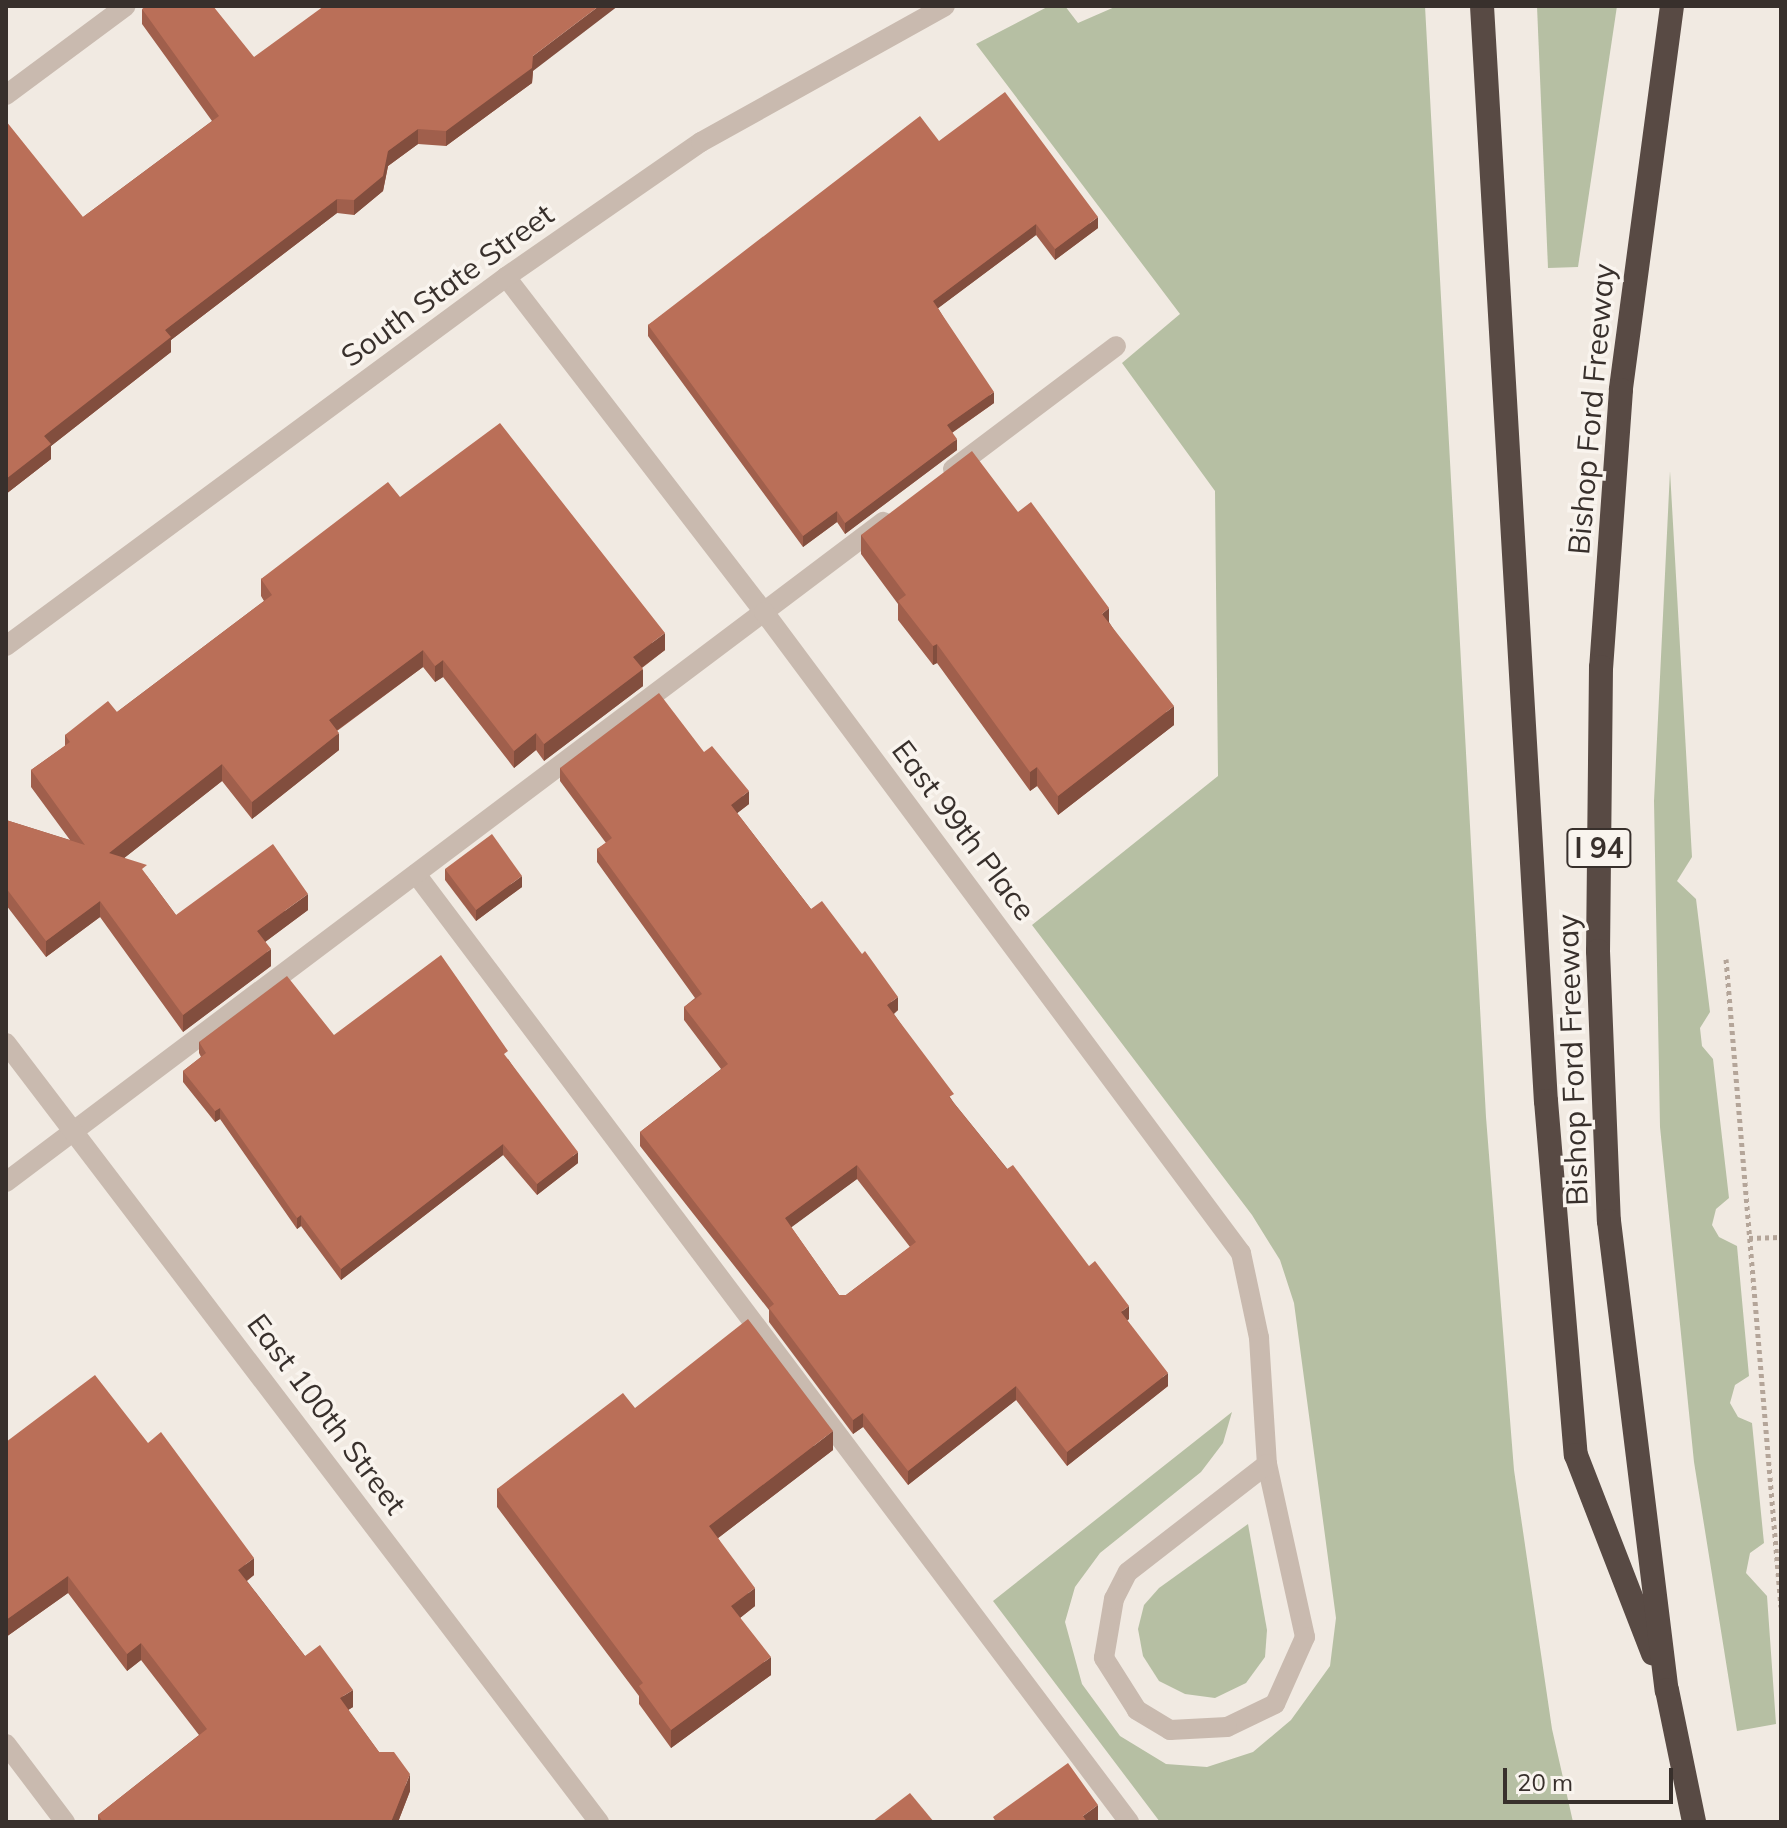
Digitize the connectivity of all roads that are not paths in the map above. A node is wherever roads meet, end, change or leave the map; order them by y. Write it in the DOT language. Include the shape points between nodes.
graph roads {
  1 [pos="126,6"];
  2 [pos="945,6"];
  3 [pos="1482,6"];
  4 [pos="1672,6"];
  5 [pos="6,95"];
  6 [pos="506,277"];
  7 [pos="1116,346"];
  8 [pos="942,478"];
  9 [pos="904,506"];
  10 [pos="764,612"];
  11 [pos="6,646"];
  12 [pos="416,874"];
  13 [pos="6,1043"];
  14 [pos="74,1131"];
  15 [pos="6,1182"];
  16 [pos="1267,1464"];
  17 [pos="1667,1690"];
  18 [pos="6,1744"];
  19 [pos="65,1822"];
  20 [pos="599,1822"];
  21 [pos="1129,1822"];
  22 [pos="1694,1822"];
  1 -- 5 [label="street"];
  2 -- 6 [label="street, South State Street" via="701,142"];
  3 -- 17 [label="highway" via="1546,1101 1576,1455"];
  4 -- 17 [label="highway, Bishop Ford Freeway / I 94" via="1621,390 1601,667 1598,951 1609,1221"];
  6 -- 10 [label="street, East 99th Place"];
  6 -- 11 [label="street, South State Street"];
  7 -- 8 [label="street"];
  9 -- 10 [label="street"];
  10 -- 12 [label="street"];
  10 -- 16 [label="street, East 99th Place" via="1241,1253 1259,1338"];
  12 -- 14 [label="street"];
  12 -- 21 [label="street"];
  13 -- 14 [label="street, East 100th Street"];
  14 -- 15 [label="street"];
  14 -- 20 [label="street, East 100th Street"];
  16 -- 16 [label="street, East 99th Place" via="1305,1637 1275,1704 1227,1727 1170,1730 1137,1710 1104,1658 1114,1599 1128,1572"];
  17 -- 22 [label="highway, Bishop Ford Freeway / I 94"];
  18 -- 19 [label="street"];
}
